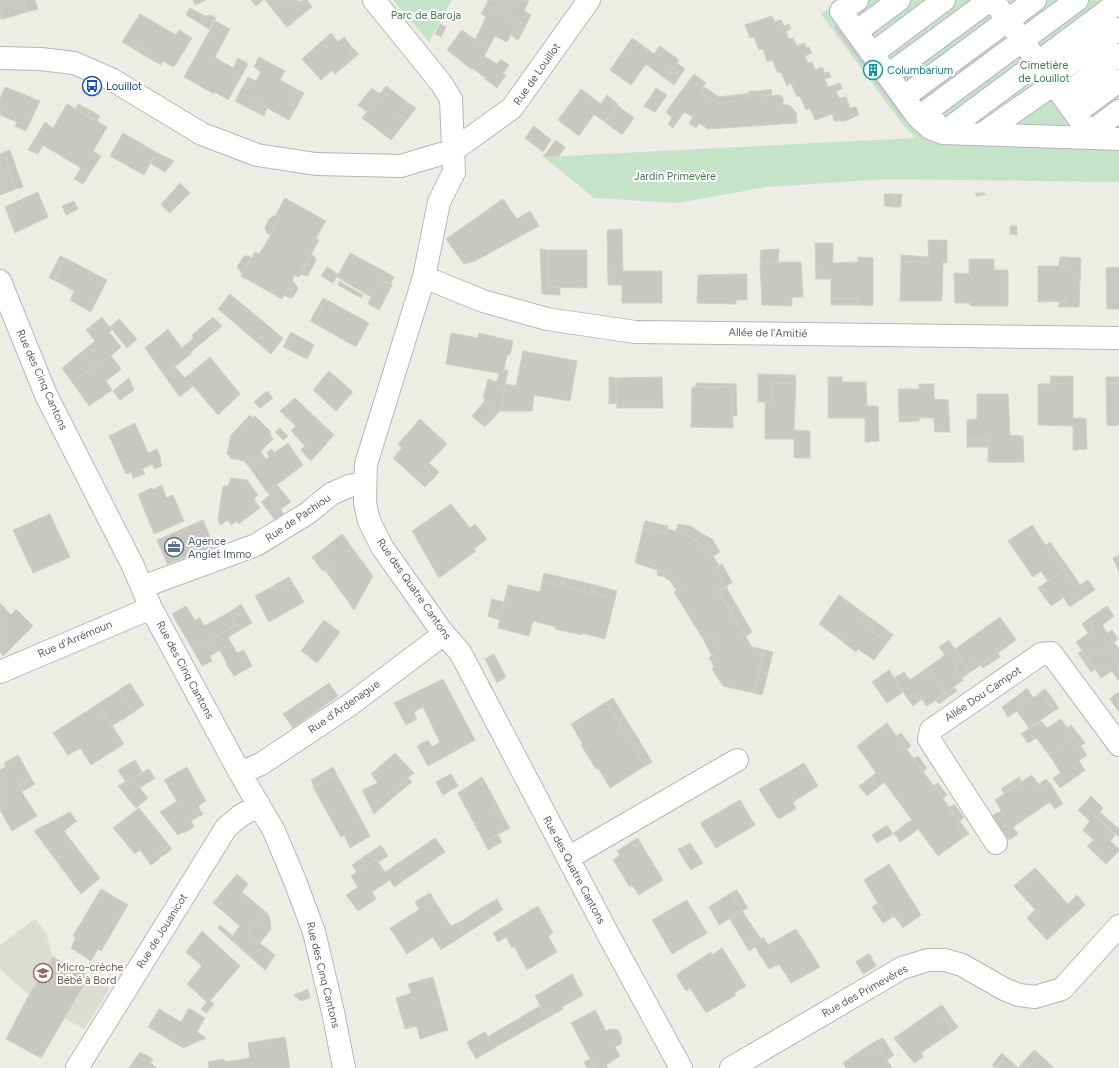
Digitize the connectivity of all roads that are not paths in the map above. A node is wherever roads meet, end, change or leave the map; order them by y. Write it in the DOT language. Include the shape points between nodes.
graph roads {
  1 [pos="374,0"];
  2 [pos="589,0"];
  3 [pos="857,0"];
  4 [pos="899,0"];
  5 [pos="944,0"];
  6 [pos="990,0"];
  7 [pos="993,0"];
  8 [pos="1035,0"];
  9 [pos="1077,0"];
  10 [pos="1119,2"];
  11 [pos="1008,20"];
  12 [pos="864,26"];
  13 [pos="1119,29"];
  14 [pos="1022,41"];
  15 [pos="880,48"];
  16 [pos="1119,55"];
  17 [pos="0,58"];
  18 [pos="896,68"];
  19 [pos="1119,81"];
  20 [pos="1056,87"];
  21 [pos="912,91"];
  22 [pos="1119,111"];
  23 [pos="943,133"];
  24 [pos="982,134"];
  25 [pos="1091,135"];
  26 [pos="1118,138"];
  27 [pos="454,150"];
  28 [pos="424,277"];
  29 [pos="0,280"];
  30 [pos="1119,338"];
  31 [pos="364,483"];
  32 [pos="142,587"];
  33 [pos="151,608"];
  34 [pos="443,633"];
  35 [pos="0,672"];
  36 [pos="1119,745"];
  37 [pos="737,760"];
  38 [pos="240,773"];
  39 [pos="259,805"];
  40 [pos="996,843"];
  41 [pos="568,858"];
  42 [pos="1119,926"];
  43 [pos="77,1068"];
  44 [pos="344,1068"];
  45 [pos="680,1068"];
  46 [pos="731,1068"];
  1 -- 27 [label="street, Rue des Quatre Cantons" via="451,99"];
  2 -- 27 [label="street, Rue de Louillot" via="512,108"];
  3 -- 23 [label="street" via="841,11 918,117 930,128"];
  4 -- 12 [label="street"];
  5 -- 15 [label="street"];
  6 -- 18 [label="street"];
  7 -- 11 [label="street"];
  8 -- 11 [label="street"];
  9 -- 14 [label="street"];
  10 -- 20 [label="street"];
  11 -- 14 [label="street"];
  11 -- 21 [label="street"];
  13 -- 20 [label="street"];
  14 -- 20 [label="street"];
  14 -- 23 [label="street" via="927,111"];
  16 -- 20 [label="street"];
  17 -- 27 [label="street, Rue de Louillot" via="41,58 74,63 111,79 202,134 257,155 316,164 401,166"];
  19 -- 20 [label="street"];
  20 -- 23 [label="street"];
  20 -- 24 [label="street"];
  20 -- 25 [label="street"];
  22 -- 25 [label="street"];
  23 -- 24 [label="street"];
  24 -- 25 [label="street"];
  25 -- 26 [label="street"];
  27 -- 28 [label="street, Rue des Quatre Cantons" via="454,172 439,202"];
  28 -- 30 [label="street, Allée de l'Amitié" via="483,301 547,319 635,332"];
  28 -- 31 [label="street, Rue des Quatre Cantons" via="366,464"];
  29 -- 32 [label="street, Rue des Cinq Cantons" via="46,395"];
  31 -- 32 [label="street, Rue de Pachiou" via="331,494 308,513 256,546"];
  31 -- 34 [label="street, Rue des Quatre Cantons" via="369,521 382,547"];
  32 -- 33 [label="street, Rue des Cinq Cantons"];
  33 -- 35 [label="street, Rue d'Arrémoun"];
  33 -- 38 [label="street, Rue des Cinq Cantons"];
  34 -- 38 [label="street, Rue d'Ardenague" via="351,704 261,764"];
  34 -- 41 [label="street, Rue des Quatre Cantons" via="460,652"];
  36 -- 40 [label="street, Allée Dou Campot" via="1051,653 1041,654 931,730 929,739"];
  37 -- 41 [label="street"];
  38 -- 39 [label="street, Rue des Cinq Cantons"];
  39 -- 43 [label="street, Rue de Jouanicot" via="226,828"];
  39 -- 44 [label="street, Rue des Cinq Cantons" via="274,831 314,932"];
  41 -- 45 [label="street, Rue des Quatre Cantons"];
  42 -- 46 [label="street, Rue des Primevères" via="1062,989 1035,997 1019,995 1004,990 962,965 945,960 928,960 902,968"];
}
